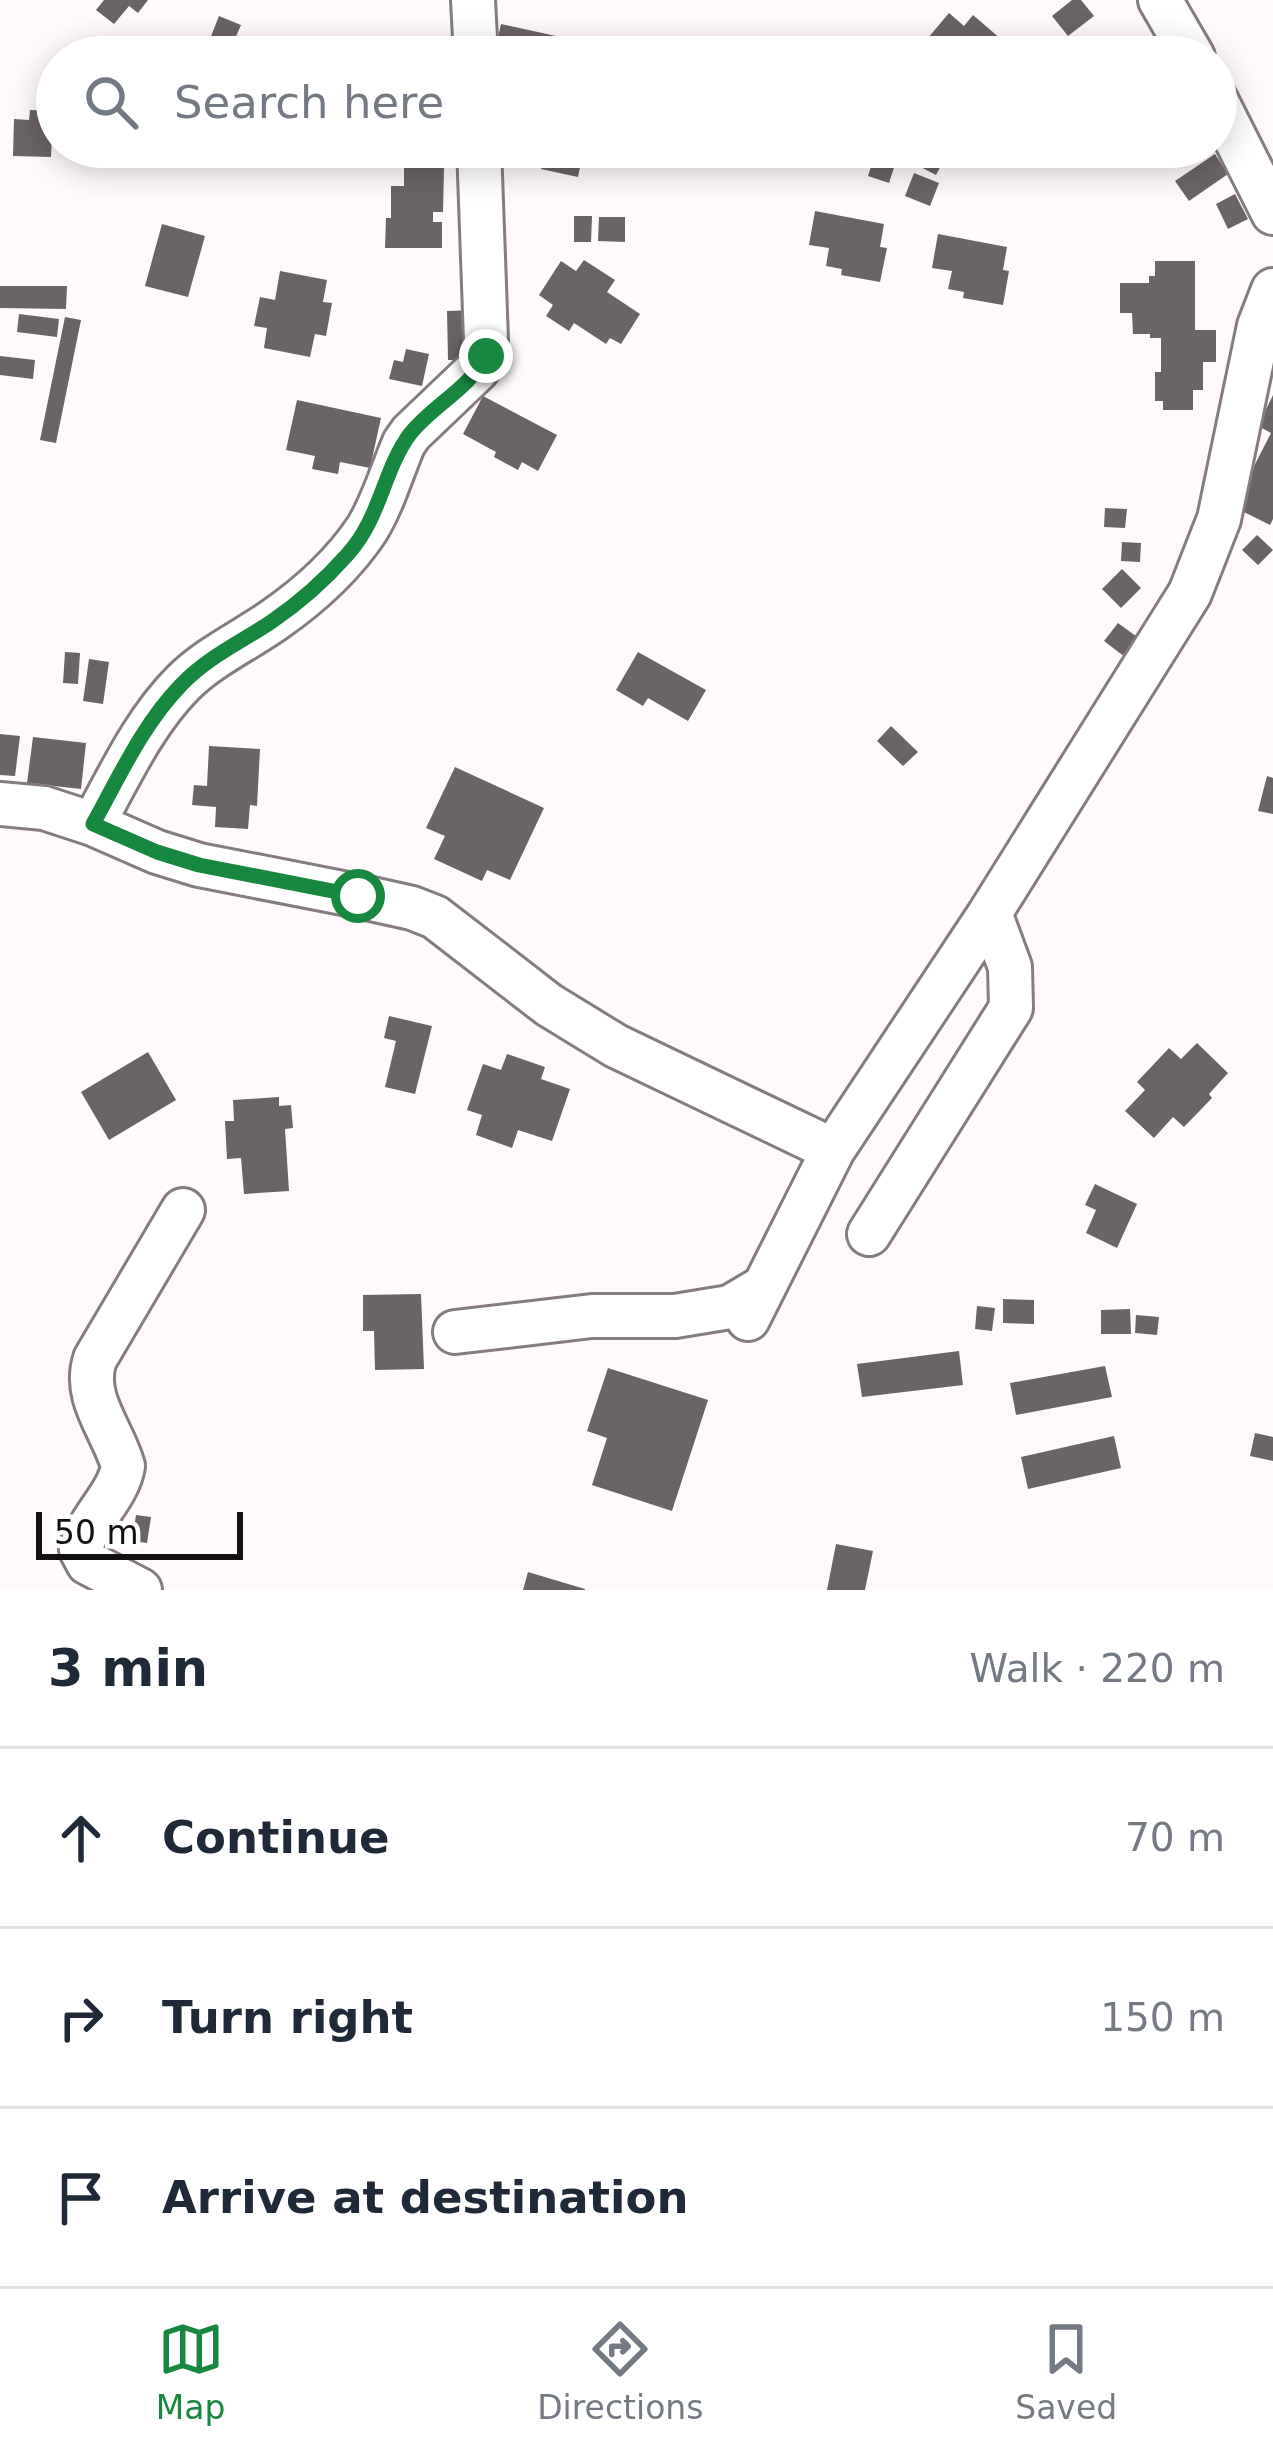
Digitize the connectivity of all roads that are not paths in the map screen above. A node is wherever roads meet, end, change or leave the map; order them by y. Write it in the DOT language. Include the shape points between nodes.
graph roads {
  1 [pos="473,0"];
  2 [pos="1160,0"];
  3 [pos="475,36"];
  4 [pos="1181,36"];
  5 [pos="1237,125"];
  6 [pos="1260,152"];
  7 [pos="480,168"];
  8 [pos="1273,213"];
  9 [pos="1273,290"];
  10 [pos="0,804"];
  11 [pos="93,824"];
  12 [pos="990,913"];
  13 [pos="833,1150"];
  14 [pos="183,1210"];
  15 [pos="869,1234"];
  16 [pos="455,1332"];
  17 [pos="140,1590"];
  1 -- 3 [label="street"];
  2 -- 4 [label="street"];
  5 -- 6 [label="street"];
  6 -- 8 [label="street"];
  7 -- 11 [label="street" via="484,362 404,443 351,551 319,585 181,684"];
  9 -- 12 [label="street" via="1219,519 1190,593"];
  10 -- 11 [label="street"];
  11 -- 13 [label="street" via="199,865 435,917 616,1046"];
  12 -- 13 [label="street"];
  12 -- 15 [label="street" via="1010,968 1011,1008"];
  13 -- 16 [label="street" via="755,1303"];
  14 -- 17 [label="street" via="91,1375 122,1471 80,1550 88,1563"];
}
